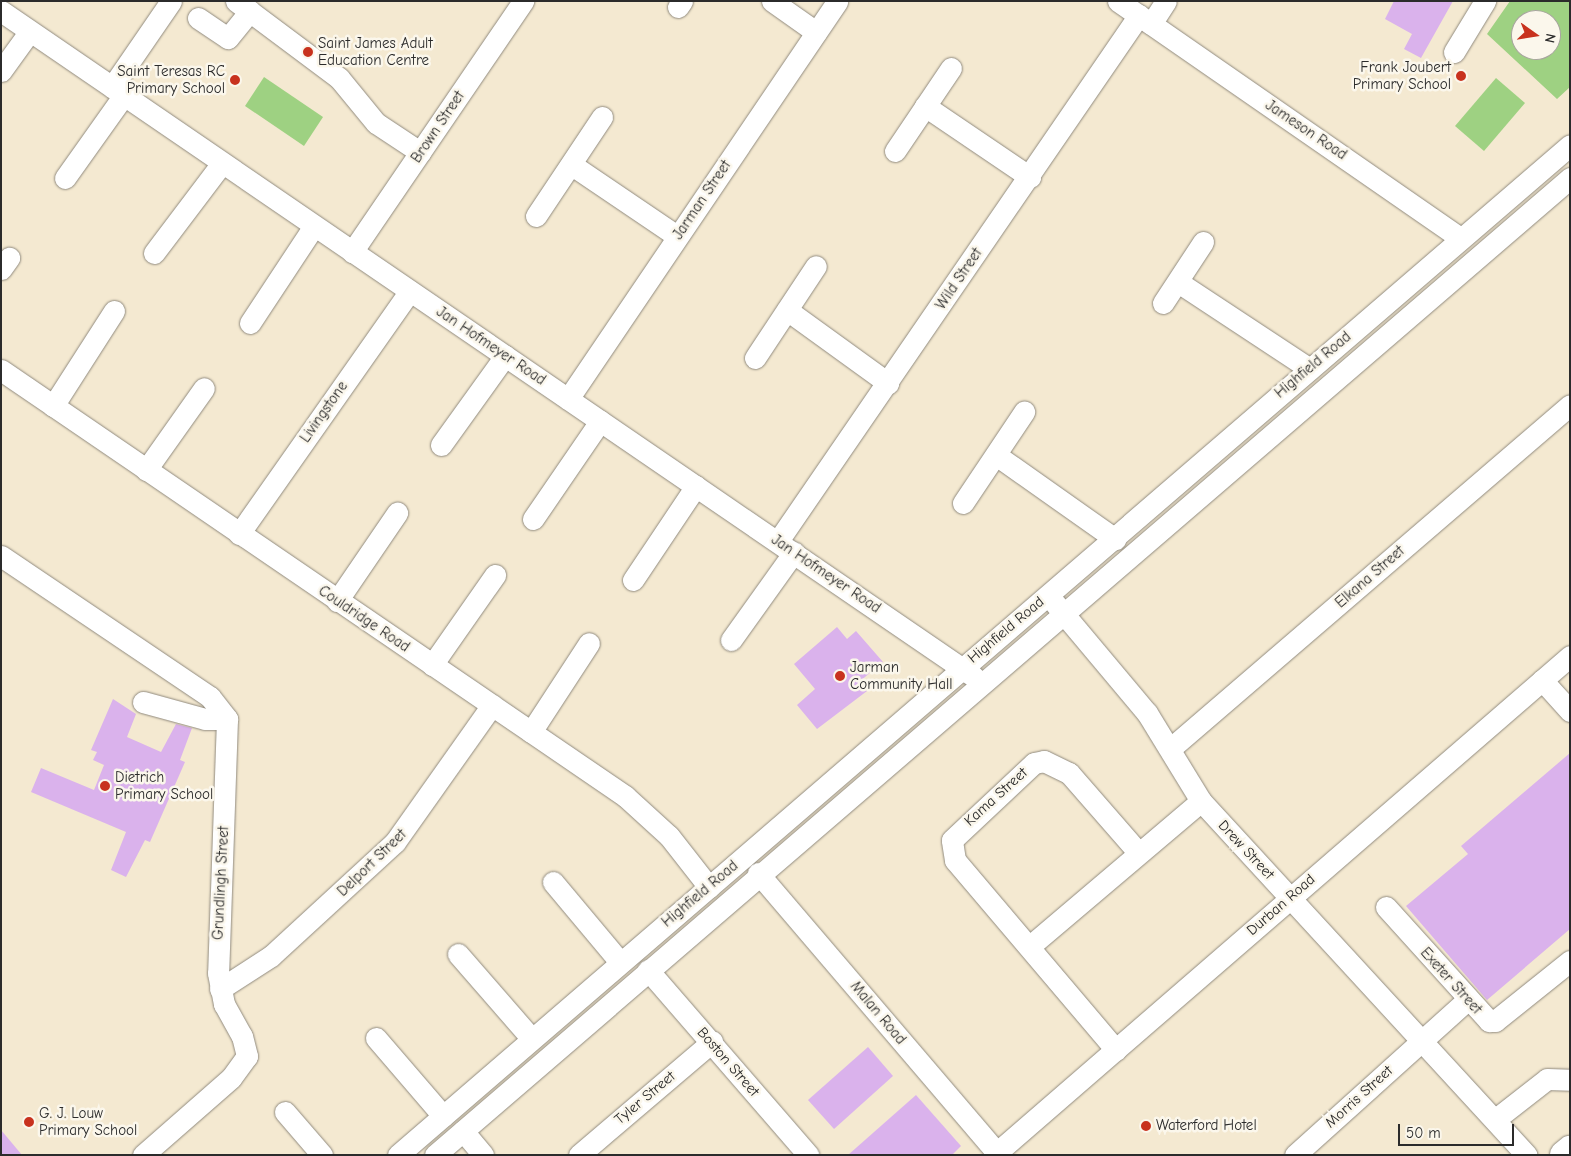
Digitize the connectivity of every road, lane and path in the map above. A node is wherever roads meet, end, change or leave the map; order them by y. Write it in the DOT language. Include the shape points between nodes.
graph roads {
  1 [pos="171,1"];
  2 [pos="523,1"];
  3 [pos="772,1"];
  4 [pos="837,1"];
  5 [pos="1118,1"];
  6 [pos="1166,1"];
  7 [pos="1485,1"];
  8 [pos="245,5"];
  9 [pos="1,11"];
  10 [pos="198,18"];
  11 [pos="1145,20"];
  12 [pos="30,31"];
  13 [pos="816,32"];
  14 [pos="1454,52"];
  15 [pos="951,68"];
  16 [pos="1,71"];
  17 [pos="118,91"];
  18 [pos="925,106"];
  19 [pos="602,117"];
  20 [pos="1570,145"];
  21 [pos="895,151"];
  22 [pos="420,152"];
  23 [pos="222,163"];
  24 [pos="572,166"];
  25 [pos="1030,176"];
  26 [pos="65,178"];
  27 [pos="1570,178"];
  28 [pos="536,216"];
  29 [pos="314,226"];
  30 [pos="677,236"];
  31 [pos="1460,238"];
  32 [pos="1203,242"];
  33 [pos="352,252"];
  34 [pos="154,254"];
  35 [pos="816,266"];
  36 [pos="1178,282"];
  37 [pos="410,291"];
  38 [pos="1163,303"];
  39 [pos="114,310"];
  40 [pos="787,310"];
  41 [pos="250,323"];
  42 [pos="505,356"];
  43 [pos="755,358"];
  44 [pos="1310,369"];
  45 [pos="1,370"];
  46 [pos="888,383"];
  47 [pos="204,388"];
  48 [pos="568,399"];
  49 [pos="1570,405"];
  50 [pos="53,406"];
  51 [pos="1024,412"];
  52 [pos="600,421"];
  53 [pos="441,445"];
  54 [pos="996,455"];
  55 [pos="146,470"];
  56 [pos="696,486"];
  57 [pos="963,503"];
  58 [pos="396,514"];
  59 [pos="533,519"];
  60 [pos="239,534"];
  61 [pos="1115,539"];
  62 [pos="786,547"];
  63 [pos="1,556"];
  64 [pos="496,576"];
  65 [pos="633,580"];
  66 [pos="1048,595"];
  67 [pos="337,601"];
  68 [pos="1062,611"];
  69 [pos="731,640"];
  70 [pos="589,643"];
  71 [pos="1570,656"];
  72 [pos="432,665"];
  73 [pos="962,667"];
  74 [pos="1542,680"];
  75 [pos="980,682"];
  76 [pos="143,702"];
  77 [pos="492,705"];
  78 [pos="1570,712"];
  79 [pos="227,719"];
  80 [pos="531,732"];
  81 [pos="1171,748"];
  82 [pos="1201,801"];
  83 [pos="1138,852"];
  84 [pos="758,873"];
  85 [pos="553,882"];
  86 [pos="708,887"];
  87 [pos="1290,896"];
  88 [pos="1386,907"];
  89 [pos="1030,946"];
  90 [pos="458,954"];
  91 [pos="1570,960"];
  92 [pos="620,962"];
  93 [pos="648,970"];
  94 [pos="220,989"];
  95 [pos="1467,1000"];
  96 [pos="376,1038"];
  97 [pos="531,1038"];
  98 [pos="1423,1040"];
  99 [pos="712,1042"];
  100 [pos="1116,1050"];
  101 [pos="1570,1080"];
  102 [pos="284,1112"];
  103 [pos="443,1116"];
  104 [pos="1497,1118"];
  105 [pos="463,1131"];
  106 [pos="1570,1150"];
  107 [pos="997,1154"];
  108 [pos="143,1155"];
  109 [pos="322,1155"];
  110 [pos="398,1155"];
  111 [pos="435,1155"];
  112 [pos="483,1155"];
  113 [pos="579,1155"];
  114 [pos="808,1155"];
  115 [pos="1295,1155"];
  116 [pos="1527,1155"];
  117 [pos="1564,1155"];
  1 -- 17 [label="street"];
  2 -- 22 [label="street, Brown Street"];
  3 -- 13 [label="street"];
  4 -- 13 [label="street, Jarman Street"];
  5 -- 11 [label="street, Jameson Road"];
  6 -- 11 [label="street"];
  7 -- 14 [label="street"];
  8 -- 10 [label="street" via="228,38"];
  8 -- 22 [label="street" via="339,78 383,129"];
  9 -- 12 [label="street, Jan Hofmeyer Road"];
  11 -- 25 [label="street, Wild Street"];
  11 -- 31 [label="street, Jameson Road"];
  12 -- 16 [label="street"];
  12 -- 17 [label="street, Jan Hofmeyer Road"];
  13 -- 30 [label="street, Jarman Street"];
  15 -- 18 [label="street"];
  17 -- 23 [label="street, Jan Hofmeyer Road"];
  17 -- 26 [label="street"];
  18 -- 21 [label="street"];
  18 -- 25 [label="street"];
  19 -- 24 [label="street"];
  20 -- 31 [label="street, Highfield Road"];
  22 -- 33 [label="street, Brown Street"];
  23 -- 29 [label="street, Jan Hofmeyer Road"];
  23 -- 34 [label="street"];
  24 -- 28 [label="street"];
  24 -- 30 [label="street"];
  25 -- 46 [label="street, Wild Street"];
  27 -- 68 [label="street, Highfield Road"];
  29 -- 33 [label="street, Jan Hofmeyer Road"];
  29 -- 41 [label="street"];
  30 -- 48 [label="street, Jarman Street"];
  31 -- 44 [label="street, Highfield Road"];
  32 -- 36 [label="street"];
  33 -- 37 [label="street, Jan Hofmeyer Road"];
  35 -- 40 [label="street"];
  36 -- 38 [label="street"];
  36 -- 44 [label="street"];
  37 -- 42 [label="street, Jan Hofmeyer Road"];
  37 -- 60 [label="street, Livingstone"];
  39 -- 50 [label="street"];
  40 -- 43 [label="street"];
  40 -- 46 [label="street"];
  42 -- 48 [label="street, Jan Hofmeyer Road"];
  42 -- 53 [label="street"];
  44 -- 61 [label="street, Highfield Road"];
  45 -- 50 [label="street, Couldridge Road"];
  46 -- 62 [label="street, Wild Street"];
  47 -- 55 [label="street"];
  48 -- 52 [label="street, Jan Hofmeyer Road"];
  49 -- 81 [label="street, Elkana Street"];
  50 -- 55 [label="street, Couldridge Road"];
  51 -- 54 [label="street"];
  52 -- 56 [label="street, Jan Hofmeyer Road"];
  52 -- 59 [label="street"];
  54 -- 57 [label="street"];
  54 -- 61 [label="street"];
  55 -- 60 [label="street, Couldridge Road"];
  56 -- 62 [label="street, Jan Hofmeyer Road"];
  56 -- 65 [label="street"];
  58 -- 67 [label="street"];
  60 -- 67 [label="street, Couldridge Road"];
  61 -- 66 [label="street, Highfield Road"];
  62 -- 69 [label="street, Wild Street"];
  62 -- 73 [label="street, Jan Hofmeyer Road"];
  63 -- 79 [label="street" via="210,697"];
  64 -- 72 [label="street"];
  66 -- 68 [label="street, Drew Street"];
  66 -- 73 [label="street, Highfield Road"];
  67 -- 72 [label="street, Couldridge Road"];
  68 -- 75 [label="street, Highfield Road"];
  68 -- 81 [label="street, Drew Street"];
  70 -- 80 [label="street"];
  71 -- 74 [label="street, Durban Road"];
  72 -- 77 [label="street, Couldridge Road"];
  73 -- 75 [label="street, Jan Hofmeyer Road"];
  73 -- 86 [label="street, Highfield Road"];
  74 -- 78 [label="street"];
  74 -- 87 [label="street, Durban Road"];
  75 -- 84 [label="street, Highfield Road"];
  76 -- 79 [label="street" via="205,719"];
  77 -- 80 [label="street, Couldridge Road"];
  77 -- 94 [label="street, Delport Street" via="395,842 271,956"];
  79 -- 94 [label="street, Grundlingh Street"];
  80 -- 86 [label="street, Couldridge Road" via="638,806 670,836"];
  81 -- 82 [label="street, Drew Street"];
  82 -- 83 [label="street"];
  82 -- 87 [label="street, Drew Street"];
  83 -- 89 [label="street"];
  83 -- 89 [label="street, Kama Street" via="1064,768 1051,761 1034,763 955,834 952,848 955,860 982,894"];
  84 -- 93 [label="street, Highfield Road"];
  84 -- 107 [label="street, Malan Road"];
  85 -- 92 [label="street"];
  86 -- 92 [label="street, Highfield Road"];
  87 -- 98 [label="street, Drew Street"];
  87 -- 100 [label="street, Durban Road"];
  88 -- 95 [label="street, Exeter Street"];
  89 -- 100 [label="street, Kama Street"];
  90 -- 97 [label="street"];
  91 -- 95 [label="street, Exeter Street" via="1495,1021 1483,1017"];
  92 -- 97 [label="street, Highfield Road"];
  93 -- 99 [label="street, Boston Street"];
  93 -- 105 [label="street, Highfield Road"];
  94 -- 108 [label="street, Grundlingh Street" via="246,1048 243,1065"];
  95 -- 98 [label="street, Morris Street"];
  96 -- 103 [label="street"];
  97 -- 103 [label="street, Highfield Road"];
  98 -- 104 [label="street, Drew Street"];
  98 -- 115 [label="street, Morris Street"];
  99 -- 113 [label="street, Tyler Street"];
  99 -- 114 [label="street, Boston Street"];
  100 -- 107 [label="street, Durban Road"];
  101 -- 104 [label="street" via="1547,1079"];
  102 -- 109 [label="street"];
  103 -- 110 [label="street, Highfield Road"];
  104 -- 116 [label="street, Drew Street"];
  105 -- 111 [label="street, Highfield Road"];
  105 -- 112 [label="street"];
  106 -- 117 [label="main road"];
}
